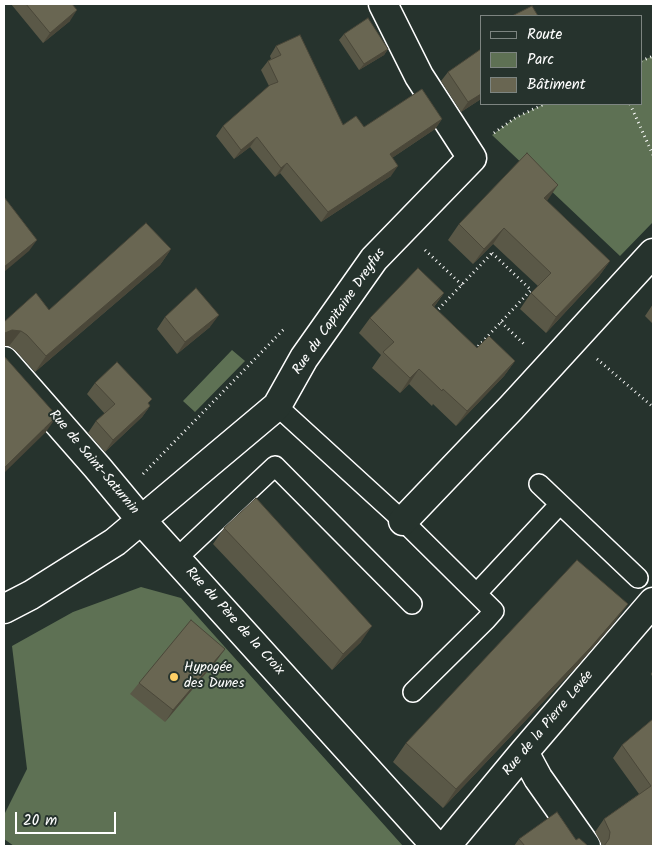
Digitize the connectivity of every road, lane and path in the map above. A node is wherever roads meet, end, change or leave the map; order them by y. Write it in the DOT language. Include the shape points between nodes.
graph roads {
  1 [pos="383,4"];
  2 [pos="630,105"];
  3 [pos="653,155"];
  4 [pos="403,229"];
  5 [pos="653,253"];
  6 [pos="462,285"];
  7 [pos="574,338"];
  8 [pos="4,361"];
  9 [pos="277,406"];
  10 [pos="653,407"];
  11 [pos="539,484"];
  12 [pos="560,504"];
  13 [pos="142,521"];
  14 [pos="403,521"];
  15 [pos="176,559"];
  16 [pos="638,578"];
  17 [pos="477,593"];
  18 [pos="653,602"];
  19 [pos="412,604"];
  20 [pos="4,609"];
  21 [pos="413,692"];
  22 [pos="524,752"];
  23 [pos="436,846"];
  24 [pos="446,846"];
  25 [pos="586,846"];
  1 -- 4 [label="street, Rue du Capitaine Dreyfus" via="418,76 472,158"];
  2 -- 3 [label="path"];
  4 -- 6 [label="path"];
  4 -- 9 [label="street, Rue du Capitaine Dreyfus" via="374,259 304,358"];
  5 -- 7 [label="street"];
  6 -- 6 [label="path" via="430,318 470,355 531,290 492,253"];
  7 -- 10 [label="path"];
  7 -- 14 [label="street"];
  8 -- 13 [label="street, Rue de Saint-Saturnin"];
  9 -- 13 [label="street, Rue du Capitaine Dreyfus"];
  9 -- 14 [label="lane"];
  11 -- 12 [label="lane"];
  12 -- 16 [label="lane"];
  12 -- 17 [label="lane"];
  13 -- 15 [label="street, Rue du Père de la Croix"];
  13 -- 20 [label="street" via="32,595"];
  14 -- 17 [label="lane"];
  15 -- 19 [label="lane" via="275,466"];
  15 -- 23 [label="street, Rue du Père de la Croix"];
  17 -- 21 [label="lane" via="494,610"];
  18 -- 22 [label="street, Rue de la Pierre Levée"];
  22 -- 24 [label="street, Rue de la Pierre Levée"];
  22 -- 25 [label="street" via="538,778"];
}
